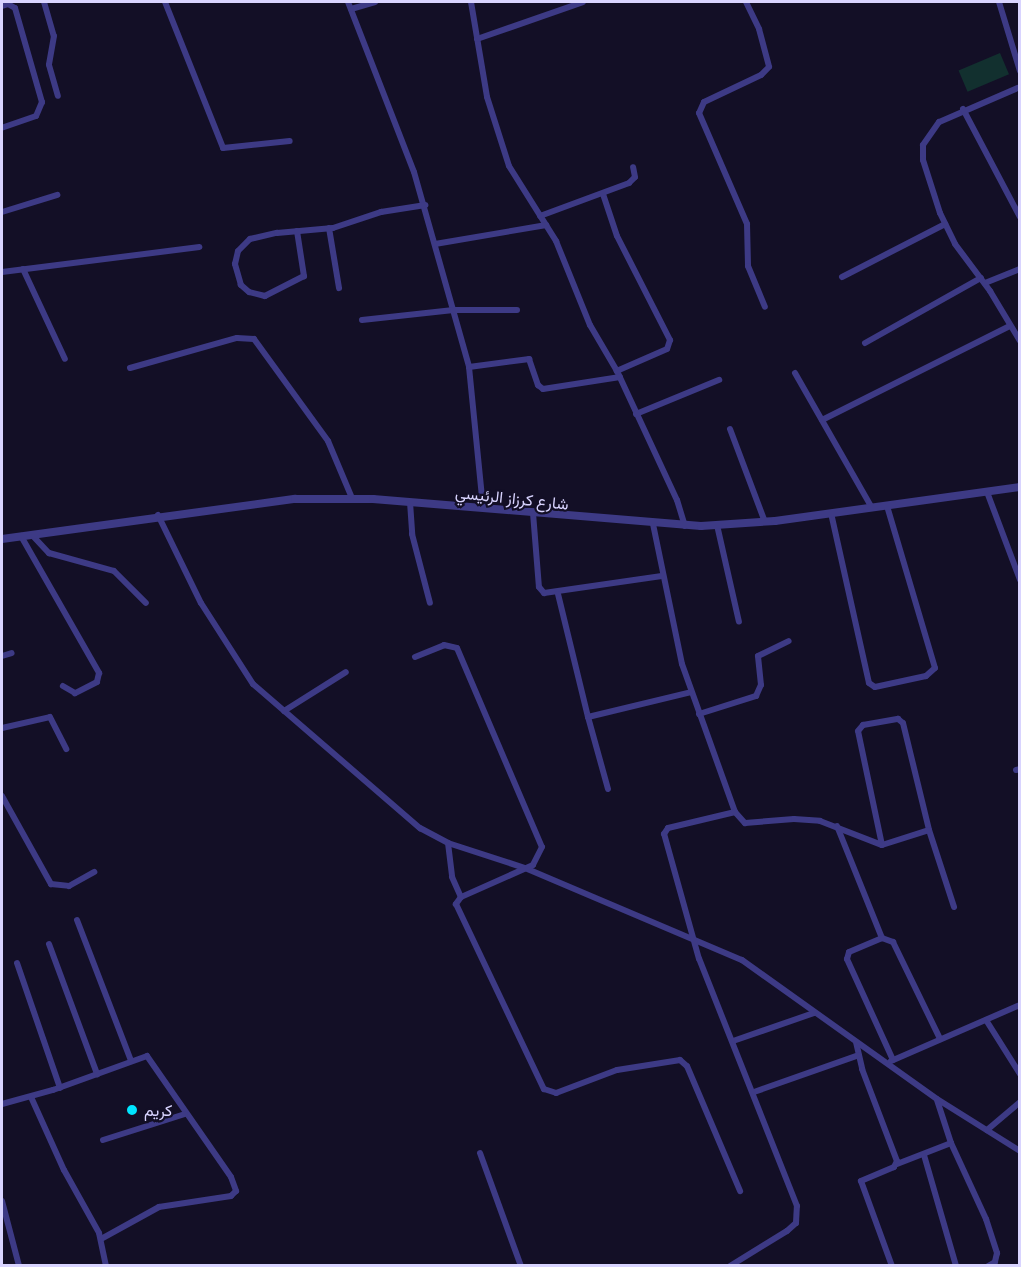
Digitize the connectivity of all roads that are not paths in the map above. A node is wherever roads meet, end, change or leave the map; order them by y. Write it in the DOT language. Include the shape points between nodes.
graph roads {
  1 [pos="44,2"];
  2 [pos="165,2"];
  3 [pos="348,2"];
  4 [pos="375,2"];
  5 [pos="471,2"];
  6 [pos="583,2"];
  7 [pos="746,2"];
  8 [pos="999,2"];
  9 [pos="2,6"];
  10 [pos="351,9"];
  11 [pos="477,39"];
  12 [pos="1020,71"];
  13 [pos="1020,87"];
  14 [pos="58,96"];
  15 [pos="963,109"];
  16 [pos="2,128"];
  17 [pos="290,141"];
  18 [pos="633,166"];
  19 [pos="603,194"];
  20 [pos="57,195"];
  21 [pos="425,205"];
  22 [pos="2,212"];
  23 [pos="540,216"];
  24 [pos="1020,217"];
  25 [pos="945,224"];
  26 [pos="546,225"];
  27 [pos="329,228"];
  28 [pos="297,231"];
  29 [pos="435,244"];
  30 [pos="199,247"];
  31 [pos="23,269"];
  32 [pos="1020,269"];
  33 [pos="2,272"];
  34 [pos="842,277"];
  35 [pos="983,281"];
  36 [pos="339,288"];
  37 [pos="765,307"];
  38 [pos="453,310"];
  39 [pos="517,310"];
  40 [pos="362,320"];
  41 [pos="1010,326"];
  42 [pos="1020,341"];
  43 [pos="865,343"];
  44 [pos="65,359"];
  45 [pos="469,367"];
  46 [pos="130,368"];
  47 [pos="795,373"];
  48 [pos="619,374"];
  49 [pos="719,380"];
  50 [pos="636,414"];
  51 [pos="822,420"];
  52 [pos="730,429"];
  53 [pos="1020,487"];
  54 [pos="987,492"];
  55 [pos="352,498"];
  56 [pos="410,502"];
  57 [pos="887,506"];
  58 [pos="483,508"];
  59 [pos="872,508"];
  60 [pos="533,513"];
  61 [pos="831,513"];
  62 [pos="158,515"];
  63 [pos="765,522"];
  64 [pos="653,524"];
  65 [pos="717,525"];
  66 [pos="684,526"];
  67 [pos="32,535"];
  68 [pos="21,536"];
  69 [pos="2,539"];
  70 [pos="662,576"];
  71 [pos="1020,580"];
  72 [pos="558,594"];
  73 [pos="146,603"];
  74 [pos="430,603"];
  75 [pos="739,622"];
  76 [pos="789,641"];
  77 [pos="12,653"];
  78 [pos="2,656"];
  79 [pos="416,657"];
  80 [pos="346,672"];
  81 [pos="63,686"];
  82 [pos="691,692"];
  83 [pos="284,711"];
  84 [pos="699,714"];
  85 [pos="588,717"];
  86 [pos="2,728"];
  87 [pos="66,748"];
  88 [pos="608,789"];
  89 [pos="2,796"];
  90 [pos="735,812"];
  91 [pos="837,826"];
  92 [pos="929,830"];
  93 [pos="448,843"];
  94 [pos="882,845"];
  95 [pos="525,868"];
  96 [pos="94,872"];
  97 [pos="461,897"];
  98 [pos="954,907"];
  99 [pos="77,920"];
  100 [pos="882,938"];
  101 [pos="692,939"];
  102 [pos="49,944"];
  103 [pos="17,963"];
  104 [pos="1020,1005"];
  105 [pos="814,1014"];
  106 [pos="986,1020"];
  107 [pos="940,1040"];
  108 [pos="733,1041"];
  109 [pos="856,1041"];
  110 [pos="859,1055"];
  111 [pos="893,1060"];
  112 [pos="131,1061"];
  113 [pos="885,1063"];
  114 [pos="97,1074"];
  115 [pos="1020,1074"];
  116 [pos="60,1088"];
  117 [pos="754,1092"];
  118 [pos="31,1097"];
  119 [pos="937,1099"];
  120 [pos="1020,1102"];
  121 [pos="2,1104"];
  122 [pos="185,1114"];
  123 [pos="987,1130"];
  124 [pos="103,1140"];
  125 [pos="951,1143"];
  126 [pos="1020,1150"];
  127 [pos="480,1153"];
  128 [pos="924,1155"];
  129 [pos="897,1164"];
  130 [pos="740,1191"];
  131 [pos="2,1201"];
  132 [pos="101,1239"];
  133 [pos="19,1266"];
  134 [pos="106,1266"];
  135 [pos="521,1266"];
  136 [pos="730,1266"];
  137 [pos="892,1266"];
  138 [pos="956,1266"];
  139 [pos="988,1266"];
  1 -- 14 [label="street" via="53,28 49,65"];
  2 -- 17 [label="street" via="223,148"];
  3 -- 10 [label="street"];
  4 -- 10 [label="street"];
  5 -- 11 [label="street"];
  6 -- 11 [label="street"];
  7 -- 37 [label="street" via="762,38 769,67 761,75 704,102 699,113 747,224 748,266"];
  8 -- 12 [label="street"];
  9 -- 16 [label="street" via="8,4 15,9 42,102 36,116"];
  10 -- 21 [label="street"];
  11 -- 23 [label="street" via="487,97 509,166"];
  13 -- 15 [label="street"];
  15 -- 24 [label="street"];
  15 -- 25 [label="street" via="939,122 923,145 925,172"];
  18 -- 19 [label="street" via="634,180"];
  19 -- 23 [label="street"];
  19 -- 48 [label="street" via="617,236 670,340 667,349"];
  20 -- 22 [label="street"];
  21 -- 27 [label="street" via="381,212"];
  21 -- 29 [label="street"];
  23 -- 26 [label="street"];
  25 -- 34 [label="street"];
  25 -- 35 [label="street" via="967,263"];
  26 -- 29 [label="street"];
  26 -- 48 [label="street" via="591,325"];
  27 -- 28 [label="street"];
  27 -- 36 [label="street"];
  28 -- 28 [label="street" via="304,276 265,296 249,292 237,277 234,264 240,246 255,237"];
  29 -- 38 [label="street"];
  30 -- 31 [label="street"];
  31 -- 33 [label="street"];
  31 -- 44 [label="street"];
  32 -- 35 [label="street"];
  35 -- 41 [label="street"];
  35 -- 43 [label="street"];
  38 -- 39 [label="street"];
  38 -- 40 [label="street"];
  38 -- 45 [label="street"];
  41 -- 42 [label="street"];
  41 -- 51 [label="street"];
  45 -- 48 [label="street" via="529,359 538,386 543,389"];
  45 -- 58 [label="street"];
  46 -- 55 [label="street" via="237,338 254,339 328,441"];
  47 -- 51 [label="street"];
  48 -- 50 [label="street"];
  49 -- 50 [label="street"];
  50 -- 66 [label="street" via="677,500"];
  51 -- 59 [label="street"];
  52 -- 63 [label="street"];
  53 -- 54 [label="street, شارع كرزاز الرئيسي"];
  54 -- 57 [label="street, شارع كرزاز الرئيسي"];
  54 -- 71 [label="street"];
  55 -- 56 [label="street, شارع كرزاز الرئيسي"];
  55 -- 62 [label="street, شارع كرزاز الرئيسي" via="264,501"];
  56 -- 58 [label="street, شارع كرزاز الرئيسي"];
  56 -- 74 [label="street" via="412,534"];
  57 -- 59 [label="street, شارع كرزاز الرئيسي"];
  57 -- 61 [label="street" via="935,668 926,676 875,687 869,682"];
  58 -- 60 [label="street, شارع كرزاز الرئيسي"];
  59 -- 61 [label="street, شارع كرزاز الرئيسي"];
  60 -- 64 [label="street, شارع كرزاز الرئيسي"];
  60 -- 72 [label="street" via="539,586 547,594"];
  61 -- 63 [label="street, شارع كرزاز الرئيسي"];
  62 -- 67 [label="street, شارع كرزاز الرئيسي"];
  62 -- 83 [label="street" via="189,581 229,649 253,684"];
  63 -- 65 [label="street, شارع كرزاز الرئيسي"];
  64 -- 66 [label="street, شارع كرزاز الرئيسي"];
  64 -- 70 [label="street"];
  65 -- 66 [label="street, شارع كرزاز الرئيسي"];
  65 -- 75 [label="street"];
  67 -- 68 [label="street, شارع كرزاز الرئيسي"];
  67 -- 73 [label="street" via="49,553 114,571"];
  68 -- 69 [label="street, شارع كرزاز الرئيسي"];
  68 -- 81 [label="street" via="99,673 97,681 75,693"];
  70 -- 72 [label="street"];
  70 -- 82 [label="street"];
  72 -- 85 [label="street"];
  76 -- 84 [label="street" via="758,657 761,685 756,696"];
  77 -- 78 [label="street"];
  79 -- 95 [label="street" via="451,644 460,652 542,847 538,861"];
  80 -- 83 [label="street"];
  82 -- 84 [label="street"];
  82 -- 85 [label="street"];
  83 -- 93 [label="street" via="420,828"];
  84 -- 90 [label="street"];
  85 -- 88 [label="street"];
  86 -- 87 [label="street" via="50,717"];
  89 -- 96 [label="street" via="51,884 69,886"];
  90 -- 91 [label="street" via="745,823 794,819"];
  90 -- 101 [label="street" via="668,828 664,834"];
  91 -- 94 [label="street"];
  91 -- 100 [label="street"];
  92 -- 94 [label="street"];
  92 -- 94 [label="street" via="902,721 863,725 858,731"];
  92 -- 98 [label="street"];
  93 -- 95 [label="street"];
  93 -- 97 [label="street" via="452,877"];
  95 -- 97 [label="street"];
  95 -- 101 [label="street"];
  97 -- 130 [label="street" via="456,904 465,926 544,1089 556,1093 617,1070 680,1060 687,1066"];
  99 -- 112 [label="street"];
  100 -- 107 [label="street" via="893,942"];
  100 -- 111 [label="street" via="849,952 847,957"];
  101 -- 105 [label="street" via="752,965"];
  101 -- 108 [label="street"];
  102 -- 114 [label="street"];
  103 -- 116 [label="street"];
  104 -- 106 [label="street"];
  105 -- 108 [label="street"];
  105 -- 109 [label="street"];
  106 -- 107 [label="street"];
  106 -- 115 [label="street"];
  107 -- 111 [label="street"];
  108 -- 117 [label="street"];
  109 -- 110 [label="street"];
  109 -- 113 [label="street"];
  110 -- 117 [label="street"];
  110 -- 129 [label="street"];
  111 -- 113 [label="street"];
  112 -- 114 [label="street"];
  112 -- 122 [label="street" via="147,1056"];
  113 -- 119 [label="street"];
  114 -- 116 [label="street"];
  116 -- 118 [label="street"];
  117 -- 136 [label="street" via="798,1217 787,1231"];
  118 -- 121 [label="street"];
  118 -- 132 [label="street"];
  119 -- 123 [label="street"];
  119 -- 125 [label="street"];
  120 -- 123 [label="street"];
  122 -- 124 [label="street"];
  122 -- 132 [label="street" via="231,1177 236,1191 231,1196 159,1207"];
  123 -- 126 [label="street"];
  125 -- 128 [label="street"];
  125 -- 139 [label="street" via="997,1253 995,1262"];
  127 -- 135 [label="street"];
  128 -- 129 [label="street"];
  128 -- 138 [label="street"];
  129 -- 137 [label="street" via="861,1181"];
  131 -- 133 [label="street"];
  132 -- 134 [label="street"];
}
